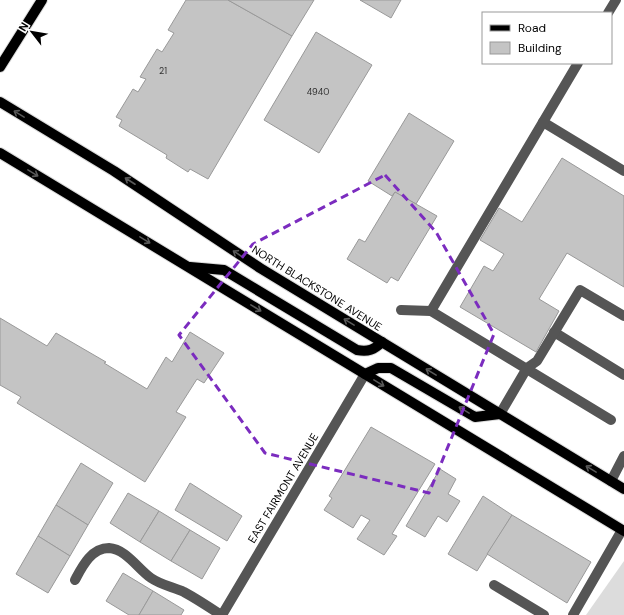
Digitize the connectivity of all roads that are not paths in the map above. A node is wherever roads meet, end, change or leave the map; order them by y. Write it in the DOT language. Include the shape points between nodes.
graph roads {
  1 [pos="42,0"];
  2 [pos="616,0"];
  3 [pos="609,12"];
  4 [pos="577,64"];
  5 [pos="0,67"];
  6 [pos="0,102"];
  7 [pos="543,122"];
  8 [pos="0,153"];
  9 [pos="624,171"];
  10 [pos="188,267"];
  11 [pos="401,310"];
  12 [pos="431,311"];
  13 [pos="624,316"];
  14 [pos="554,332"];
  15 [pos="382,342"];
  16 [pos="527,368"];
  17 [pos="364,374"];
  18 [pos="624,375"];
  19 [pos="500,414"];
  20 [pos="611,420"];
  21 [pos="624,456"];
  22 [pos="611,481"];
  23 [pos="624,489"];
  24 [pos="623,531"];
  25 [pos="75,580"];
  26 [pos="494,585"];
  27 [pos="221,615"];
  28 [pos="544,615"];
  29 [pos="573,615"];
  1 -- 5 [label="main road"];
  2 -- 3 [label="street"];
  4 -- 7 [label="street"];
  15 -- 6 [label="main road, NORTH BLACKSTONE AVENUE, one-way" via="260,268 114,171"];
  7 -- 9 [label="street"];
  7 -- 12 [label="street"];
  8 -- 10 [label="main road, one-way"];
  10 -- 15 [label="main road" via="224,270 357,350 367,352"];
  10 -- 17 [label="main road, one-way"];
  11 -- 12 [label="street"];
  12 -- 16 [label="street"];
  13 -- 14 [label="street" via="580,290"];
  14 -- 16 [label="street" via="537,361"];
  14 -- 18 [label="street"];
  19 -- 15 [label="main road, NORTH BLACKSTONE AVENUE, one-way"];
  16 -- 19 [label="street"];
  16 -- 20 [label="street"];
  19 -- 17 [label="main road, one-way" via="476,418 392,368 378,368"];
  17 -- 24 [label="main road, one-way"];
  17 -- 27 [label="street, EAST FAIRMONT AVENUE"];
  22 -- 19 [label="main road, NORTH BLACKSTONE AVENUE, one-way"];
  21 -- 22 [label="street"];
  22 -- 23 [label="main road, NORTH BLACKSTONE AVENUE"];
  24 -- 29 [label="street"];
  25 -- 27 [label="street" via="85,562 97,552 107,548 116,549 150,577 183,592"];
  26 -- 28 [label="street"];
}
